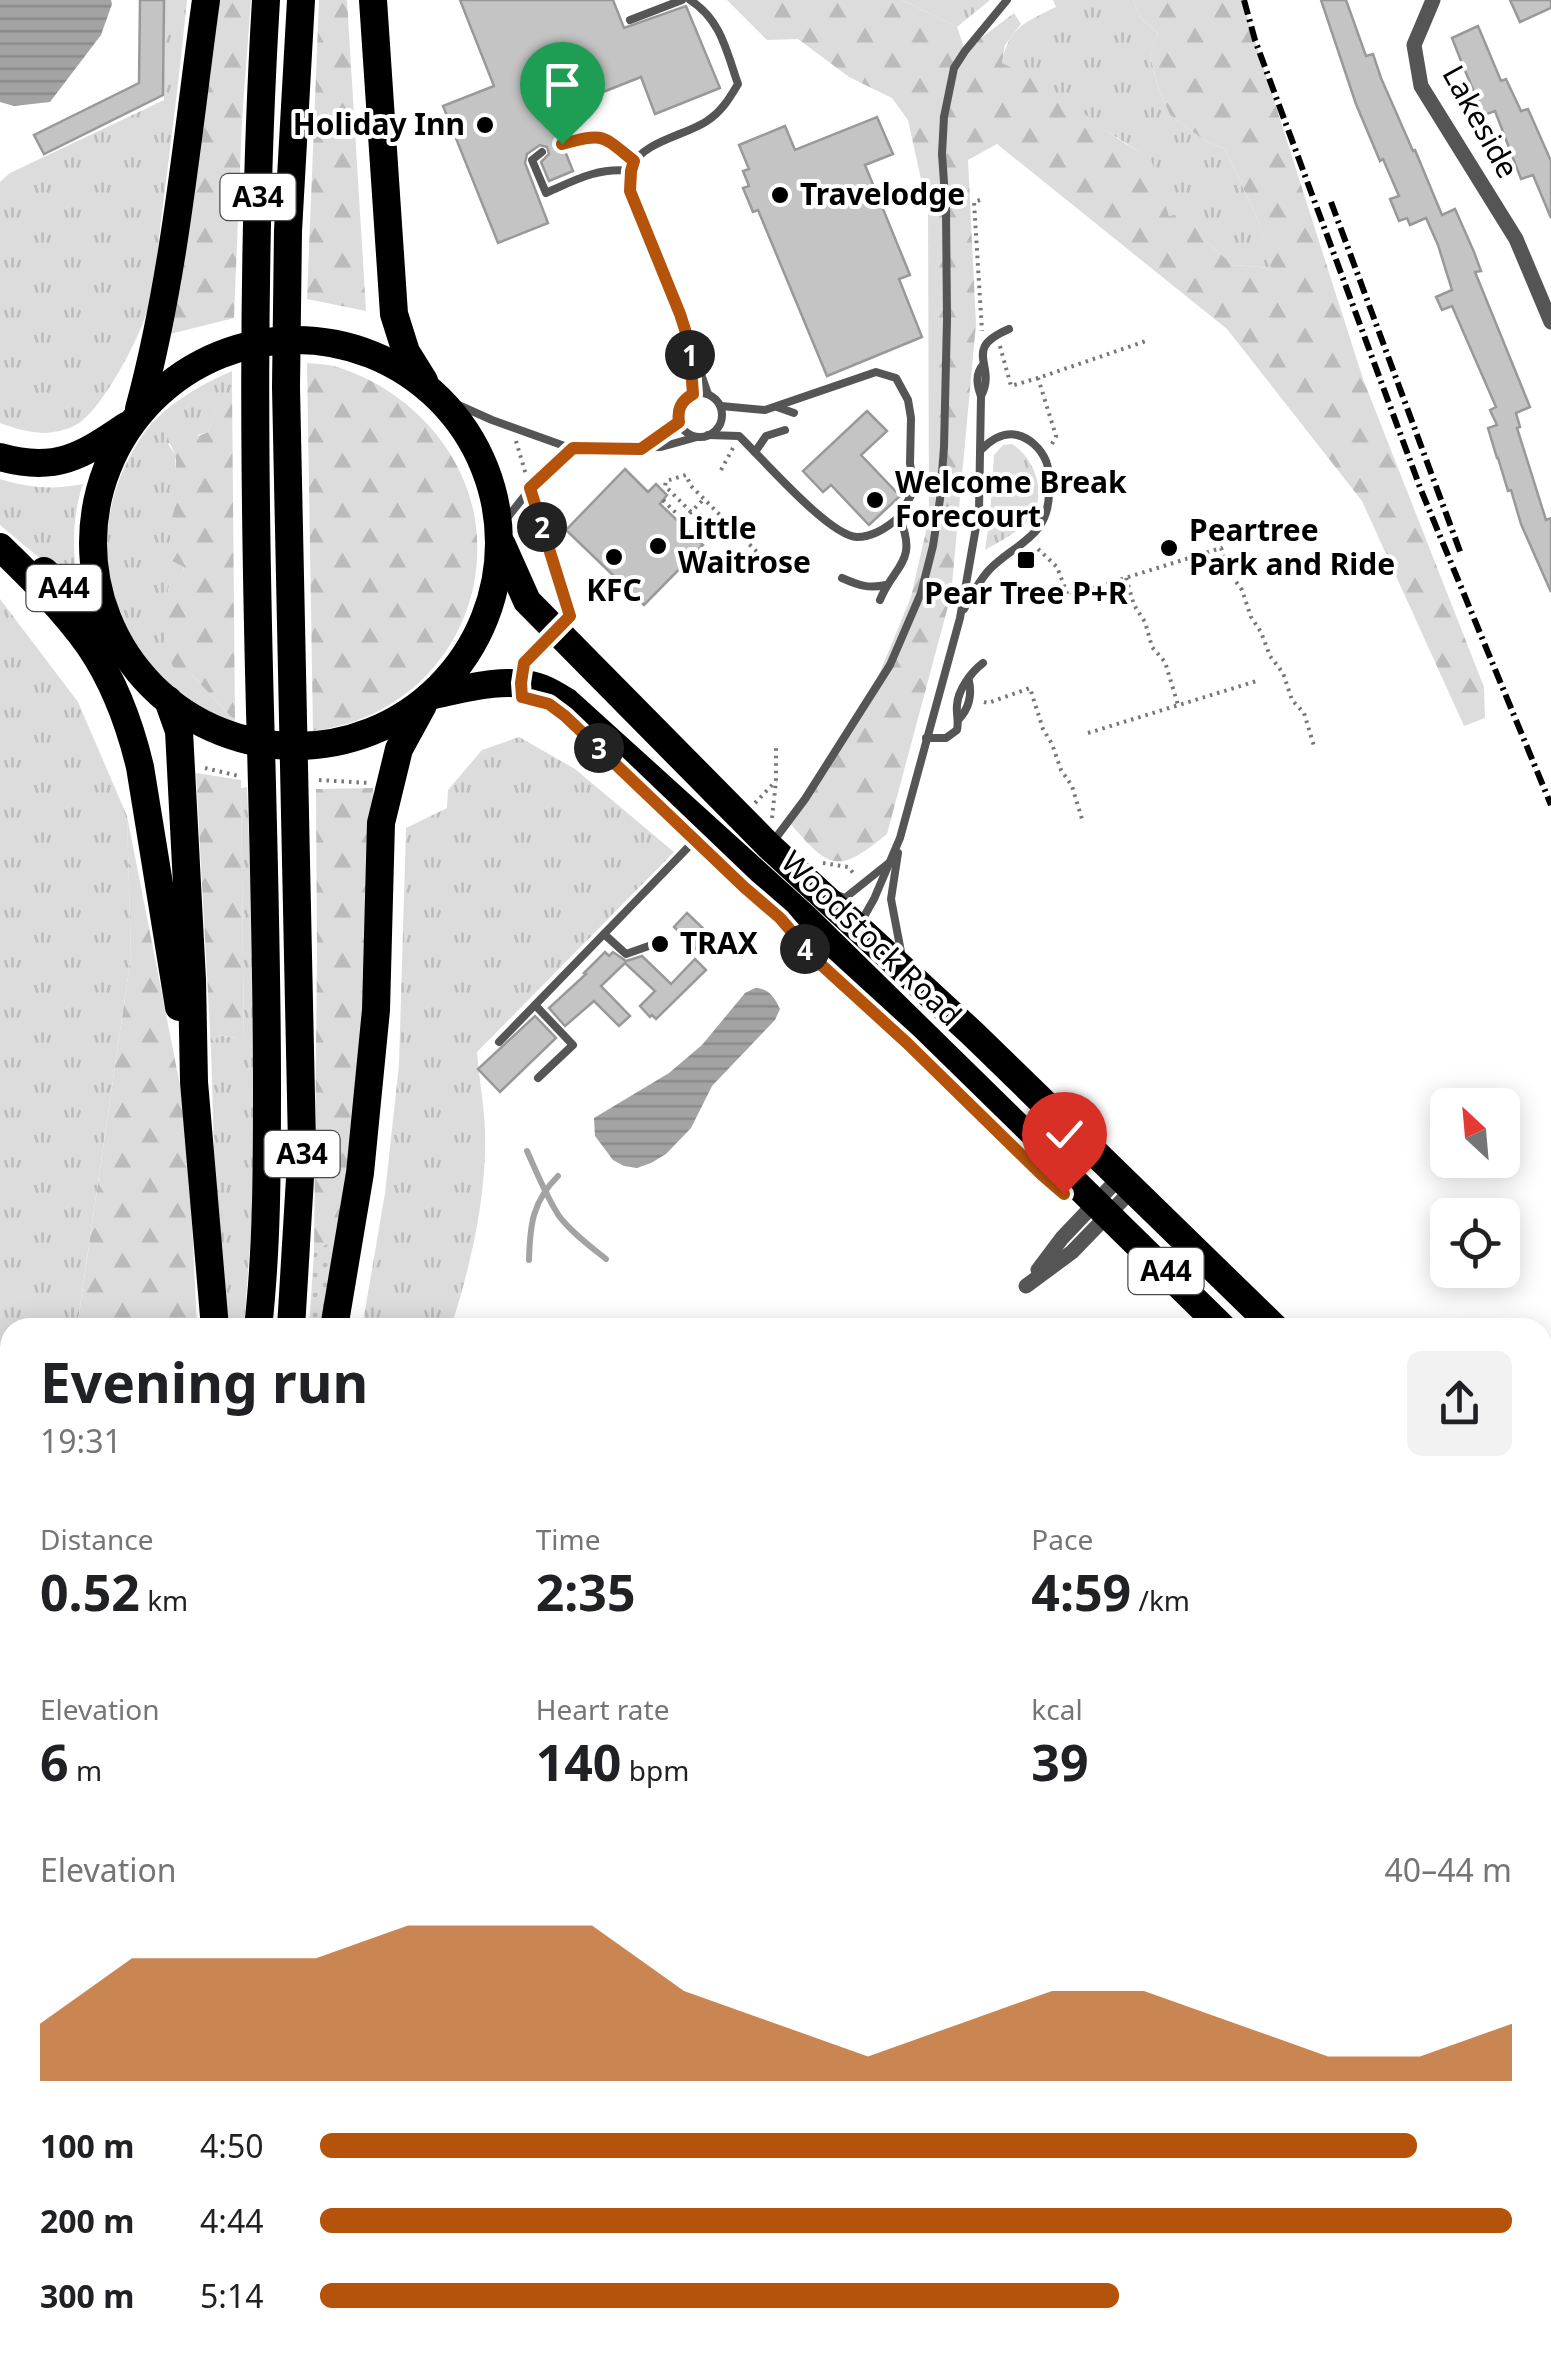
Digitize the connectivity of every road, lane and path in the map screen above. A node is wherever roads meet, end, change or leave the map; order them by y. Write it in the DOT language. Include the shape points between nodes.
graph roads {
  1 [pos="206,0"];
  2 [pos="266,0"];
  3 [pos="301,0"];
  4 [pos="373,0"];
  5 [pos="682,0"];
  6 [pos="690,0"];
  7 [pos="1007,0"];
  8 [pos="1432,0"];
  9 [pos="630,20"];
  10 [pos="562,144"];
  11 [pos="542,152"];
  12 [pos="634,161"];
  13 [pos="631,171"];
  14 [pos="980,200"];
  15 [pos="1551,322"];
  16 [pos="1010,329"];
  17 [pos="991,337"];
  18 [pos="1146,341"];
  19 [pos="689,342"];
  20 [pos="1038,378"];
  21 [pos="431,390"];
  22 [pos="693,394"];
  23 [pos="708,394"];
  24 [pos="720,406"];
  25 [pos="776,407"];
  26 [pos="794,413"];
  27 [pos="132,418"];
  28 [pos="679,422"];
  29 [pos="510,426"];
  30 [pos="785,430"];
  31 [pos="703,436"];
  32 [pos="573,448"];
  33 [pos="641,449"];
  34 [pos="981,450"];
  35 [pos="755,452"];
  36 [pos="904,452"];
  37 [pos="0,457"];
  38 [pos="1045,458"];
  39 [pos="910,464"];
  40 [pos="530,488"];
  41 [pos="663,500"];
  42 [pos="704,500"];
  43 [pos="691,512"];
  44 [pos="899,517"];
  45 [pos="501,536"];
  46 [pos="0,537"];
  47 [pos="1029,540"];
  48 [pos="0,546"];
  49 [pos="760,555"];
  50 [pos="842,578"];
  51 [pos="1126,578"];
  52 [pos="886,585"];
  53 [pos="880,600"];
  54 [pos="960,618"];
  55 [pos="557,630"];
  56 [pos="122,646"];
  57 [pos="982,663"];
  58 [pos="1260,680"];
  59 [pos="968,682"];
  60 [pos="521,683"];
  61 [pos="429,699"];
  62 [pos="168,700"];
  63 [pos="969,700"];
  64 [pos="1178,705"];
  65 [pos="959,719"];
  66 [pos="1088,733"];
  67 [pos="926,738"];
  68 [pos="1314,746"];
  69 [pos="776,748"];
  70 [pos="776,781"];
  71 [pos="755,803"];
  72 [pos="1082,819"];
  73 [pos="706,829"];
  74 [pos="771,833"];
  75 [pos="900,838"];
  76 [pos="890,862"];
  77 [pos="814,888"];
  78 [pos="804,917"];
  79 [pos="857,928"];
  80 [pos="604,934"];
  81 [pos="663,941"];
  82 [pos="839,952"];
  83 [pos="911,976"];
  84 [pos="535,1005"];
  85 [pos="972,1034"];
  86 [pos="498,1042"];
  87 [pos="1016,1060"];
  88 [pos="538,1078"];
  89 [pos="194,1082"];
  90 [pos="1023,1130"];
  91 [pos="1136,1188"];
  92 [pos="1102,1208"];
  93 [pos="214,1318"];
  94 [pos="259,1318"];
  95 [pos="292,1318"];
  96 [pos="336,1318"];
  97 [pos="1213,1318"];
  98 [pos="1265,1318"];
  1 -- 27 [label="highway" via="156,347"];
  2 -- 94 [label="highway, A34" via="255,403 267,980"];
  3 -- 95 [label="highway, A34" via="286,387 302,1145"];
  4 -- 21 [label="highway" via="394,314 406,352"];
  5 -- 9 [label="lane"];
  6 -- 12 [label="lane" via="707,11 722,35 738,84 704,123"];
  7 -- 74 [label="lane" via="954,68 944,116 944,447 936,530 921,593 890,665 806,799"];
  8 -- 15 [label="street, Lakeside" via="1414,45 1422,86 1516,239"];
  10 -- 12 [label="lane" via="606,138"];
  11 -- 13 [label="lane" via="532,160 546,193 612,168"];
  12 -- 13 [label="lane"];
  13 -- 19 [label="lane" via="630,191"];
  14 -- 17 [label="path" via="974,202 982,332"];
  16 -- 17 [label="lane"];
  17 -- 20 [label="path" via="1011,386"];
  17 -- 34 [label="lane" via="978,370"];
  18 -- 20 [label="path"];
  19 -- 22 [label="lane"];
  19 -- 23 [label="lane"];
  20 -- 38 [label="path" via="1056,436"];
  21 -- 27 [label="highway" via="366,353 317,342 263,342 200,363"];
  21 -- 29 [label="lane"];
  21 -- 45 [label="highway" via="464,424 479,452"];
  22 -- 23 [label="lane"];
  22 -- 28 [label="lane" via="679,408"];
  23 -- 24 [label="lane"];
  24 -- 25 [label="lane"];
  24 -- 31 [label="lane" via="722,420"];
  25 -- 26 [label="lane"];
  25 -- 39 [label="lane" via="876,372 896,378 911,418"];
  27 -- 37 [label="highway" via="87,452 49,464"];
  27 -- 56 [label="highway" via="94,513 101,596"];
  28 -- 31 [label="lane" via="686,432"];
  28 -- 33 [label="lane"];
  29 -- 32 [label="lane"];
  29 -- 40 [label="path"];
  30 -- 35 [label="lane" via="766,436"];
  31 -- 33 [label="lane"];
  31 -- 35 [label="lane" via="739,436"];
  32 -- 33 [label="lane"];
  32 -- 40 [label="lane"];
  34 -- 38 [label="lane" via="1001,435 1016,435"];
  34 -- 54 [label="lane" via="979,510"];
  35 -- 44 [label="lane" via="830,526 855,537 877,533"];
  36 -- 39 [label="lane"];
  38 -- 47 [label="lane" via="1048,509"];
  39 -- 44 [label="lane" via="914,490"];
  40 -- 45 [label="lane"];
  40 -- 55 [label="path" via="570,616"];
  41 -- 43 [label="path" via="683,520"];
  42 -- 43 [label="path"];
  42 -- 43 [label="path" via="686,475 666,480 664,486"];
  42 -- 49 [label="path"];
  44 -- 52 [label="lane" via="906,547 902,566"];
  45 -- 55 [label="highway, Woodstock Road / A44" via="527,600"];
  45 -- 61 [label="highway" via="481,624 458,666"];
  46 -- 56 [label="highway, A44"];
  47 -- 51 [label="path" via="1057,567 1068,596"];
  47 -- 54 [label="lane" via="990,569"];
  48 -- 89 [label="highway" via="89,645 135,746"];
  50 -- 52 [label="lane"];
  51 -- 64 [label="path"];
  51 -- 68 [label="path" via="1221,548 1292,700 1304,712"];
  52 -- 53 [label="lane"];
  54 -- 67 [label="lane"];
  55 -- 60 [label="path" via="524,663"];
  55 -- 74 [label="highway, Woodstock Road / A44"];
  56 -- 62 [label="highway"];
  57 -- 59 [label="lane"];
  58 -- 64 [label="path"];
  59 -- 63 [label="lane"];
  59 -- 65 [label="lane" via="958,698"];
  60 -- 61 [label="highway, Woodstock Road / A44"];
  60 -- 73 [label="highway, Woodstock Road / A44" via="567,702"];
  61 -- 62 [label="highway" via="355,737 280,746 209,728"];
  61 -- 96 [label="highway" via="399,748 381,823 376,1010 360,1174"];
  62 -- 89 [label="highway" via="179,731"];
  63 -- 65 [label="lane"];
  63 -- 72 [label="path" via="988,703 1030,688"];
  64 -- 66 [label="path"];
  65 -- 67 [label="lane" via="952,735"];
  67 -- 75 [label="lane"];
  69 -- 70 [label="path"];
  70 -- 71 [label="path"];
  70 -- 74 [label="path"];
  73 -- 78 [label="highway, Woodstock Road / A44"];
  73 -- 80 [label="lane"];
  74 -- 77 [label="highway, Woodstock Road / A44"];
  75 -- 76 [label="lane"];
  75 -- 83 [label="lane" via="891,899"];
  76 -- 77 [label="lane" via="845,898"];
  76 -- 79 [label="lane"];
  77 -- 79 [label="highway, Woodstock Road / A44"];
  78 -- 82 [label="highway, Woodstock Road / A44"];
  78 -- 90 [label="lane" via="835,962 986,1106"];
  79 -- 82 [label="lane"];
  79 -- 83 [label="highway, A44"];
  80 -- 81 [label="lane" via="626,954"];
  80 -- 84 [label="lane"];
  82 -- 90 [label="highway, Woodstock Road / A44"];
  83 -- 85 [label="highway, A44"];
  84 -- 86 [label="lane"];
  84 -- 88 [label="lane" via="573,1045"];
  85 -- 87 [label="lane"];
  85 -- 91 [label="highway, Woodstock Road / A44"];
  89 -- 93 [label="highway"];
  90 -- 92 [label="highway, Woodstock Road / A44"];
  91 -- 92 [label="street"];
  91 -- 98 [label="highway, Woodstock Road / A44"];
  92 -- 92 [label="street" via="1072,1252 1026,1286 1062,1238"];
  92 -- 97 [label="highway, Woodstock Road / A44"];
}
